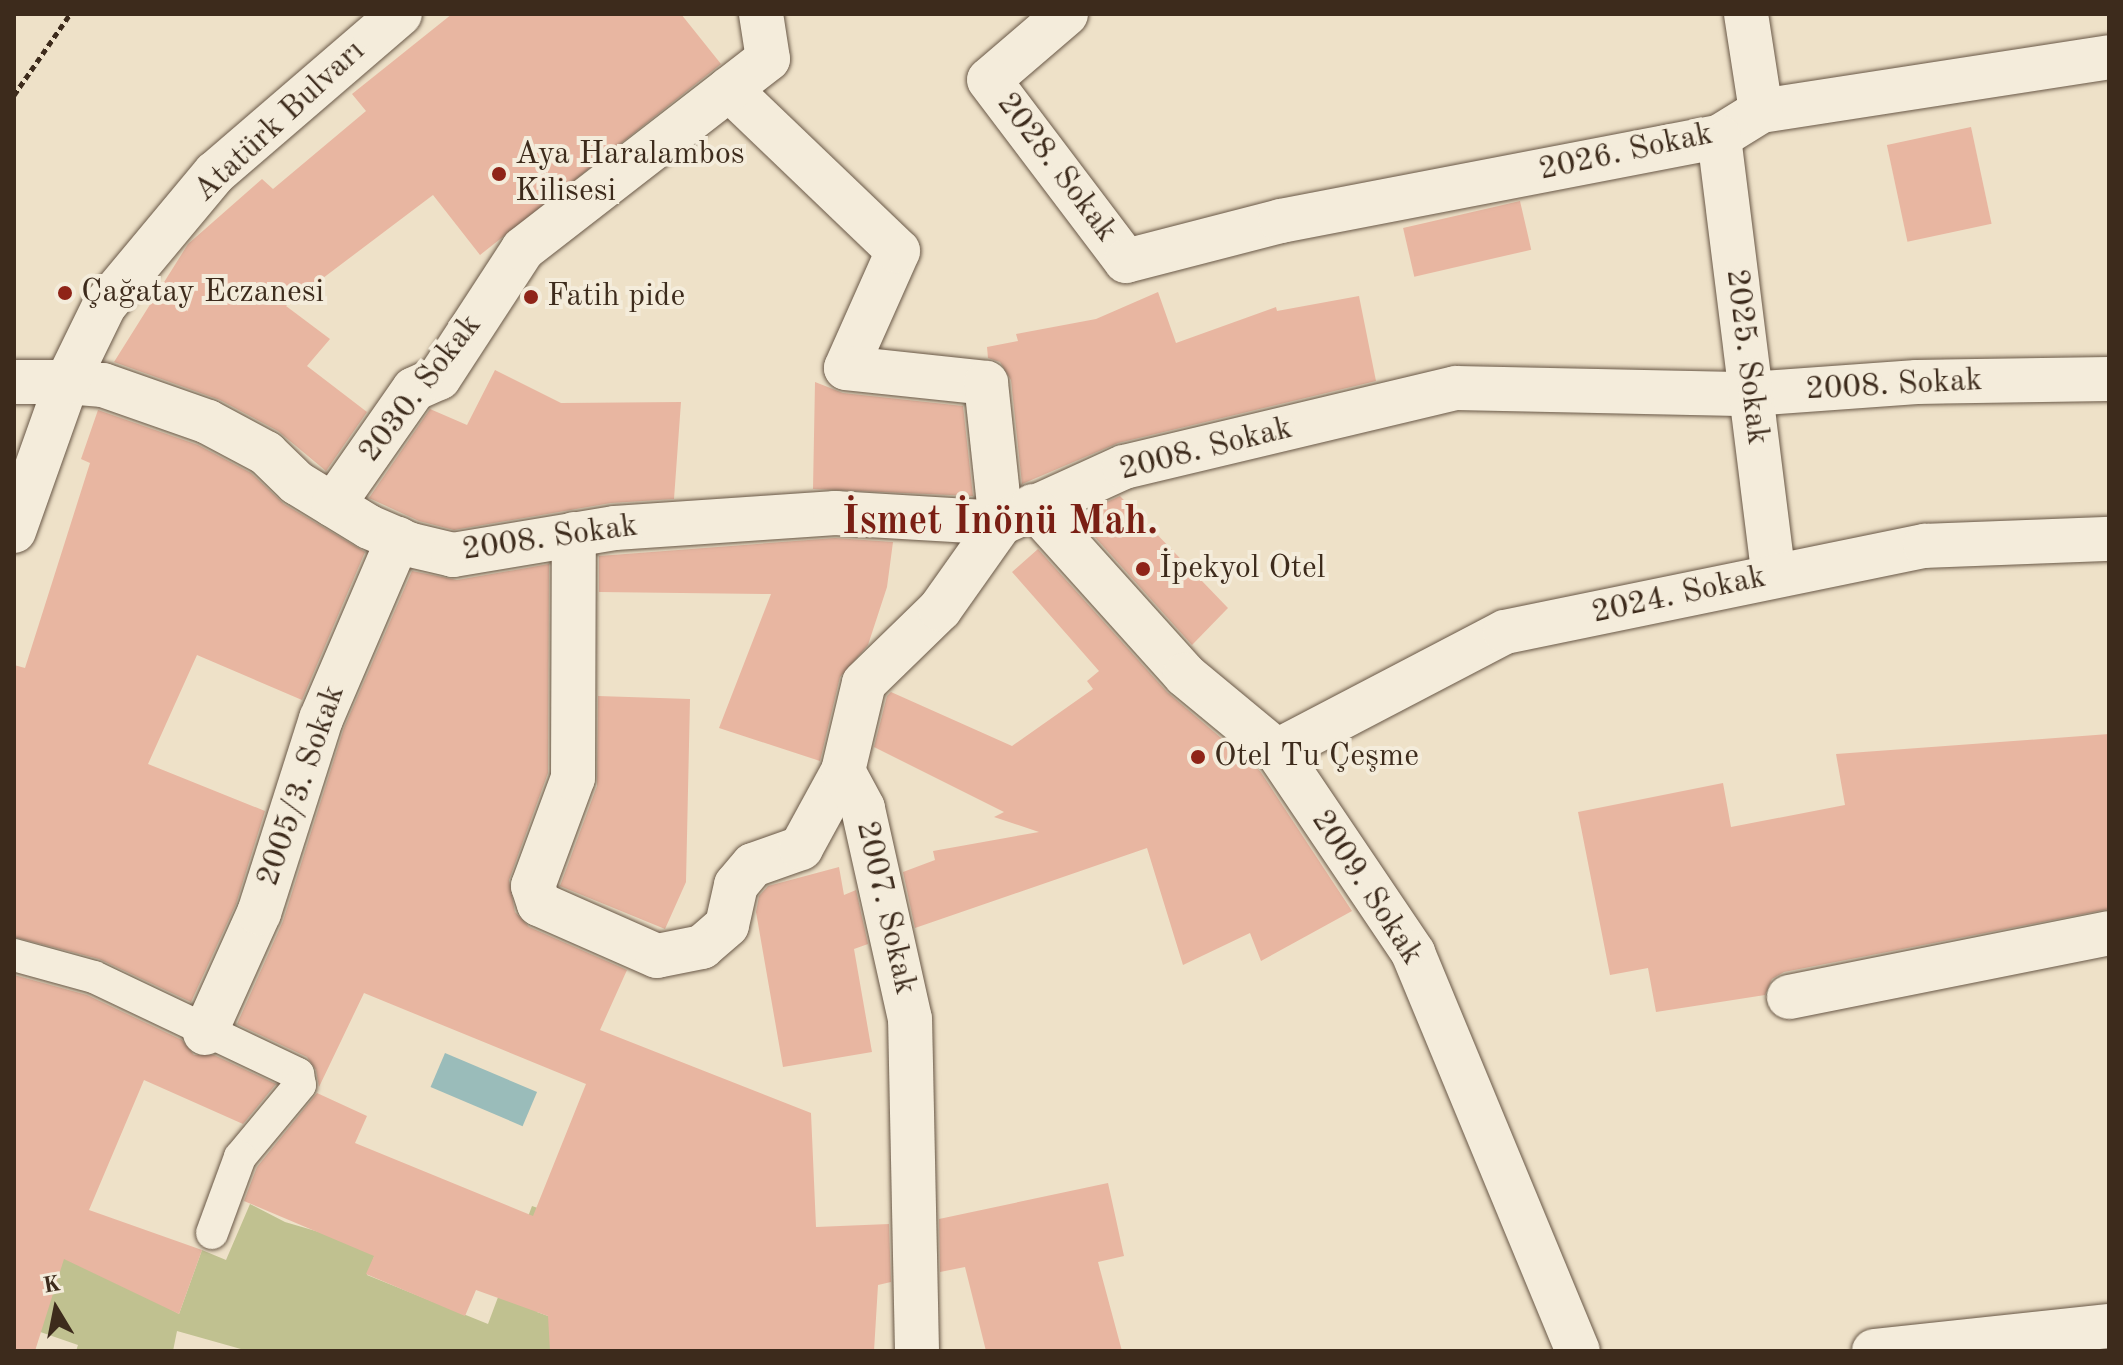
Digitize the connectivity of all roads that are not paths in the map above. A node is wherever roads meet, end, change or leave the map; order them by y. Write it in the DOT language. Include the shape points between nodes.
graph roads {
  1 [pos="400,14"];
  2 [pos="761,14"];
  3 [pos="1066,14"];
  4 [pos="1746,14"];
  5 [pos="2109,57"];
  6 [pos="729,89"];
  7 [pos="1761,111"];
  8 [pos="1719,137"];
  9 [pos="1126,261"];
  10 [pos="2109,379"];
  11 [pos="14,382"];
  12 [pos="67,382"];
  13 [pos="1750,394"];
  14 [pos="333,505"];
  15 [pos="1017,514"];
  16 [pos="14,531"];
  17 [pos="574,534"];
  18 [pos="398,539"];
  19 [pos="2109,539"];
  20 [pos="1774,576"];
  21 [pos="1277,751"];
  22 [pos="843,771"];
  23 [pos="2109,933"];
  24 [pos="14,955"];
  25 [pos="1789,997"];
  26 [pos="205,1033"];
  27 [pos="212,1233"];
  28 [pos="2109,1326"];
  29 [pos="917,1351"];
  30 [pos="1578,1351"];
  31 [pos="1874,1351"];
  1 -- 12 [label="street, Atatürk Bulvarı" via="215,173 104,306"];
  2 -- 6 [label="street, 2030. Sokak" via="768,59"];
  3 -- 9 [label="street, 2028. Sokak" via="989,80"];
  4 -- 7 [label="street"];
  5 -- 7 [label="street, 2026. Sokak"];
  6 -- 14 [label="street, 2030. Sokak" via="523,249 439,378 414,389"];
  6 -- 15 [label="street" via="898,251 846,368 986,383"];
  7 -- 8 [label="street, 2026. Sokak"];
  8 -- 9 [label="street, 2026. Sokak" via="1281,221"];
  8 -- 13 [label="street, 2025. Sokak"];
  10 -- 13 [label="street, 2008. Sokak" via="1917,382"];
  11 -- 12 [label="street, 2008. Sokak"];
  12 -- 14 [label="street, 2008. Sokak" via="103,385 208,422 266,453 297,483"];
  12 -- 16 [label="street, Atatürk Bulvarı"];
  13 -- 15 [label="street, 2008. Sokak" via="1456,388 1124,467"];
  13 -- 20 [label="street, 2025. Sokak"];
  14 -- 18 [label="street, 2008. Sokak"];
  15 -- 17 [label="street, 2008. Sokak" via="835,513"];
  15 -- 21 [label="street, 2009. Sokak" via="1185,675"];
  15 -- 22 [label="street" via="940,609 864,683"];
  17 -- 18 [label="street, 2008. Sokak" via="453,555"];
  17 -- 22 [label="street" via="573,778 533,886 539,904 657,956 702,947 727,925 736,885 753,865 801,848"];
  18 -- 26 [label="street, 2005/3. Sokak" via="321,719 259,913"];
  19 -- 20 [label="street, 2024. Sokak" via="1925,546"];
  20 -- 21 [label="street, 2024. Sokak" via="1505,632"];
  21 -- 30 [label="street, 2009. Sokak" via="1413,953"];
  22 -- 29 [label="street, 2007. Sokak" via="863,808 910,1019"];
  23 -- 25 [label="street"];
  24 -- 26 [label="lane" via="94,977"];
  26 -- 27 [label="lane" via="294,1071 301,1082 240,1157"];
  28 -- 31 [label="street"];
}
